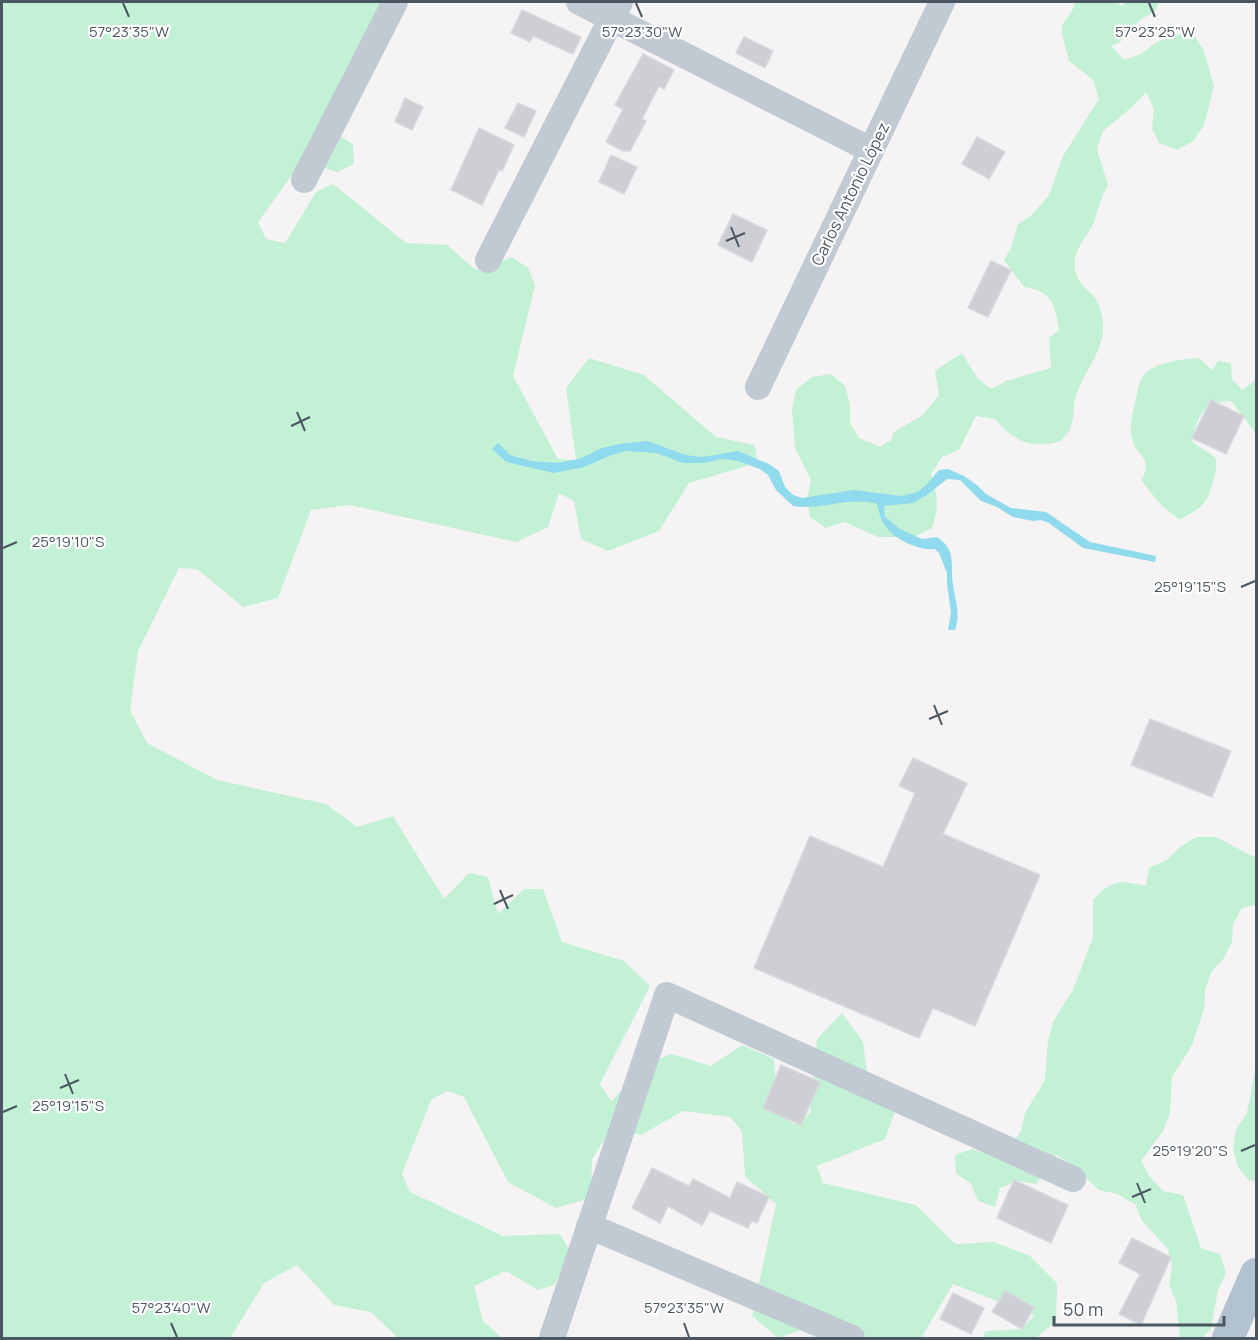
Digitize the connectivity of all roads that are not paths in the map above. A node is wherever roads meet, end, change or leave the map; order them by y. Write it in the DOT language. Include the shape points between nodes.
graph roads {
  1 [pos="395,2"];
  2 [pos="579,2"];
  3 [pos="942,2"];
  4 [pos="616,10"];
  5 [pos="871,150"];
  6 [pos="304,180"];
  7 [pos="488,260"];
  8 [pos="758,387"];
  9 [pos="1073,1179"];
  10 [pos="589,1226"];
  11 [pos="1257,1274"];
  12 [pos="552,1338"];
  13 [pos="852,1338"];
  14 [pos="1228,1338"];
  1 -- 6 [label="street"];
  2 -- 4 [label="street"];
  3 -- 5 [label="street, Carlos Antonio López"];
  4 -- 5 [label="street"];
  4 -- 7 [label="street"];
  5 -- 8 [label="street, Carlos Antonio López"];
  9 -- 10 [label="street" via="667,995"];
  10 -- 12 [label="street"];
  10 -- 13 [label="street"];
  11 -- 14 [label="main road"];
}
